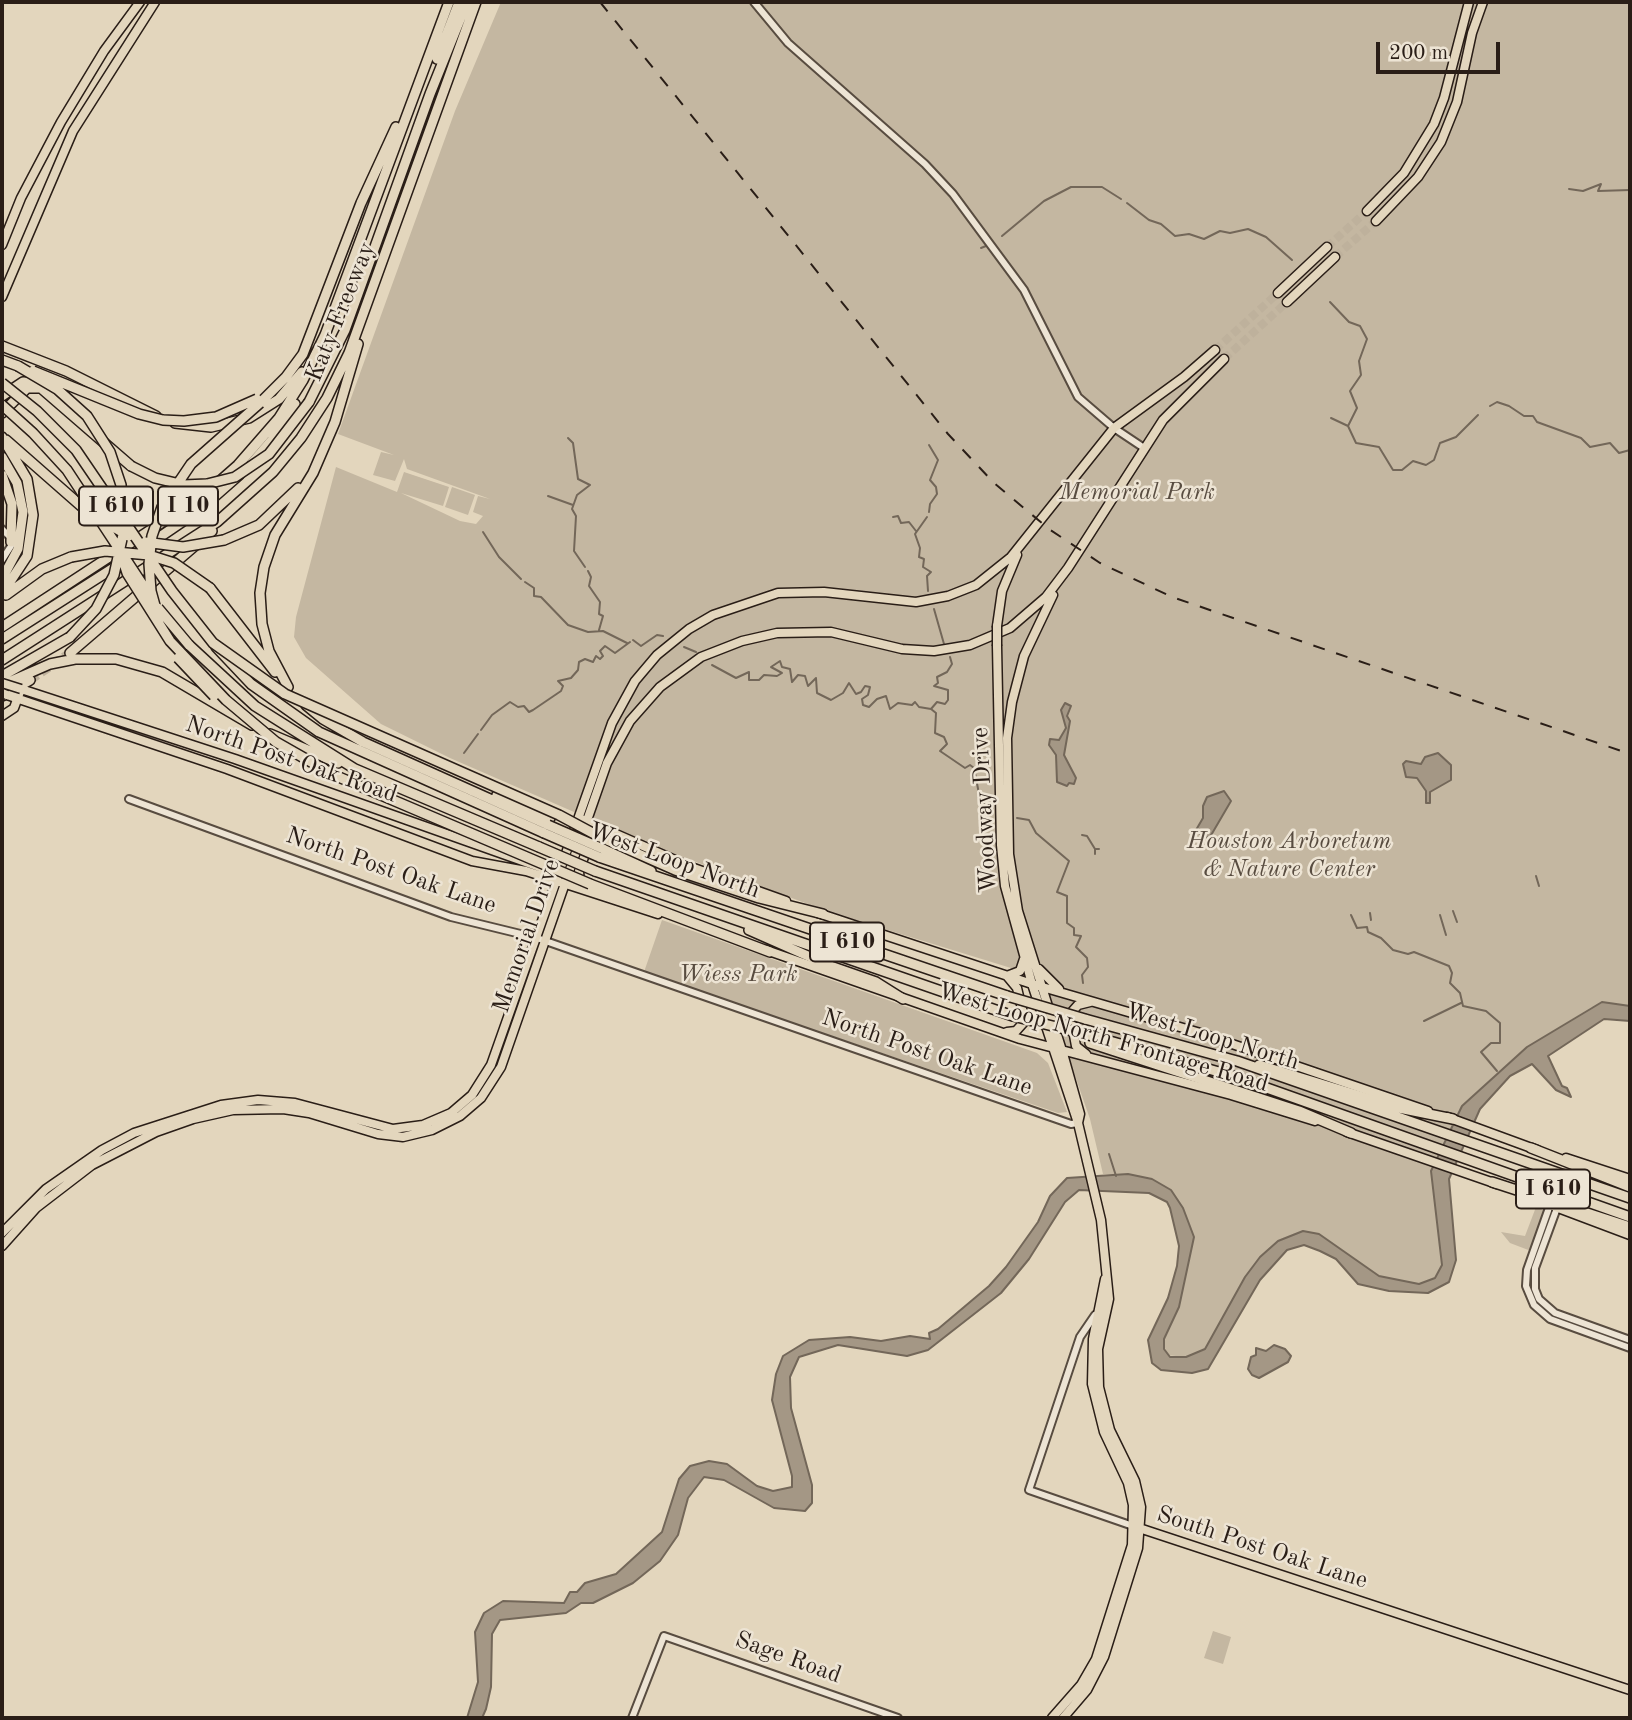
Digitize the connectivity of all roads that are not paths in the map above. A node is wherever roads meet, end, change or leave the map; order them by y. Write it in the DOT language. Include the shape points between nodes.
graph roads {
  1 [pos="140,2"];
  2 [pos="155,2"];
  3 [pos="449,2"];
  4 [pos="459,2"];
  5 [pos="467,2"];
  6 [pos="476,2"];
  7 [pos="754,2"];
  8 [pos="1469,2"];
  9 [pos="1483,2"];
  10 [pos="407,111"];
  11 [pos="1367,211"];
  12 [pos="1376,221"];
  13 [pos="2,245"];
  14 [pos="1327,247"];
  15 [pos="385,256"];
  16 [pos="1335,257"];
  17 [pos="1278,293"];
  18 [pos="2,296"];
  19 [pos="1287,302"];
  20 [pos="325,335"];
  21 [pos="2,346"];
  22 [pos="1215,350"];
  23 [pos="1224,359"];
  24 [pos="2,360"];
  25 [pos="18,366"];
  26 [pos="2,383"];
  27 [pos="270,391"];
  28 [pos="2,396"];
  29 [pos="308,401"];
  30 [pos="2,405"];
  31 [pos="2,413"];
  32 [pos="1114,428"];
  33 [pos="2,437"];
  34 [pos="1144,448"];
  35 [pos="320,456"];
  36 [pos="2,457"];
  37 [pos="132,465"];
  38 [pos="2,475"];
  39 [pos="236,507"];
  40 [pos="2,529"];
  41 [pos="1031,533"];
  42 [pos="11,541"];
  43 [pos="119,548"];
  44 [pos="7,563"];
  45 [pos="1068,568"];
  46 [pos="2,579"];
  47 [pos="2,596"];
  48 [pos="2,627"];
  49 [pos="2,639"];
  50 [pos="213,643"];
  51 [pos="70,653"];
  52 [pos="2,660"];
  53 [pos="2,677"];
  54 [pos="30,680"];
  55 [pos="2,684"];
  56 [pos="288,687"];
  57 [pos="21,689"];
  58 [pos="8,696"];
  59 [pos="2,716"];
  60 [pos="243,720"];
  61 [pos="322,753"];
  62 [pos="1003,786"];
  63 [pos="129,799"];
  64 [pos="582,819"];
  65 [pos="548,825"];
  66 [pos="604,843"];
  67 [pos="562,879"];
  68 [pos="588,888"];
  69 [pos="823,915"];
  70 [pos="729,919"];
  71 [pos="541,939"];
  72 [pos="771,952"];
  73 [pos="1024,958"];
  74 [pos="1035,964"];
  75 [pos="1007,976"];
  76 [pos="1036,985"];
  77 [pos="1068,994"];
  78 [pos="903,999"];
  79 [pos="1090,1002"];
  80 [pos="1001,1032"];
  81 [pos="1020,1039"];
  82 [pos="1091,1040"];
  83 [pos="1052,1048"];
  84 [pos="1062,1051"];
  85 [pos="1088,1057"];
  86 [pos="1058,1065"];
  87 [pos="1073,1090"];
  88 [pos="295,1107"];
  89 [pos="1398,1109"];
  90 [pos="1453,1119"];
  91 [pos="1078,1123"];
  92 [pos="1351,1133"];
  93 [pos="1531,1148"];
  94 [pos="1630,1179"];
  95 [pos="1492,1182"];
  96 [pos="1630,1187"];
  97 [pos="1630,1198"];
  98 [pos="34,1205"];
  99 [pos="1554,1207"];
  100 [pos="1630,1217"];
  101 [pos="1630,1227"];
  102 [pos="2,1233"];
  103 [pos="1630,1235"];
  104 [pos="2,1246"];
  105 [pos="1107,1269"];
  106 [pos="1098,1310"];
  107 [pos="1093,1339"];
  108 [pos="1630,1340"];
  109 [pos="1078,1343"];
  110 [pos="1630,1348"];
  111 [pos="1095,1354"];
  112 [pos="1141,1529"];
  113 [pos="1121,1595"];
  114 [pos="1099,1660"];
  115 [pos="1630,1690"];
  116 [pos="632,1718"];
  117 [pos="898,1718"];
  118 [pos="1052,1718"];
  119 [pos="1063,1718"];
  1 -- 13 [label="main road" via="104,51 41,159"];
  2 -- 18 [label="main road" via="73,131"];
  3 -- 10 [label="highway, Katy Freeway / I 10"];
  4 -- 29 [label="highway" via="341,327"];
  5 -- 29 [label="highway" via="345,330"];
  6 -- 15 [label="highway, Katy Freeway / I 10"];
  7 -- 32 [label="street" via="788,43 953,194 1024,290 1074,391"];
  8 -- 11 [label="main road" via="1431,130 1404,173"];
  9 -- 12 [label="main road" via="1457,102 1441,142 1418,177"];
  10 -- 20 [label="highway, Katy Freeway / I 10"];
  10 -- 27 [label="highway" via="361,203 303,354"];
  14 -- 17 [label="main road"];
  15 -- 35 [label="highway" via="335,422"];
  15 -- 39 [label="highway, Katy Freeway / I 10" via="327,398 290,452"];
  16 -- 19 [label="main road"];
  20 -- 21 [label="highway" via="305,369 279,399 249,418 211,428 162,419 66,371"];
  20 -- 48 [label="highway, Katy Freeway / I 10" via="279,418 222,480 164,523"];
  20 -- 49 [label="highway" via="289,414 235,480 184,521"];
  22 -- 32 [label="main road, Memorial Drive"];
  23 -- 34 [label="main road, Memorial Drive" via="1176,404"];
  24 -- 25 [label="highway"];
  25 -- 27 [label="highway, bridge" via="139,414 170,421 216,417"];
  25 -- 53 [label="highway, bridge" via="57,389 87,416 110,452 121,485 124,530 117,568 96,609 70,637"];
  26 -- 50 [label="highway, I 610, bridge" via="76,450 172,592"];
  27 -- 60 [label="highway, bridge" via="178,480 159,514 149,558 153,602 173,651 195,678"];
  28 -- 37 [label="highway" via="23,382 43,385"];
  29 -- 37 [label="highway, bridge" via="269,454 235,477 184,485 155,478"];
  30 -- 43 [label="highway, West Loop North / I 610, bridge" via="62,464"];
  31 -- 37 [label="highway" via="27,388 41,388"];
  32 -- 34 [label="street"];
  32 -- 41 [label="main road, Memorial Drive"];
  33 -- 35 [label="highway, bridge" via="88,512 121,532 183,547 224,540 259,525 279,510"];
  33 -- 47 [label="highway" via="27,480 33,515 27,556"];
  34 -- 45 [label="main road, Memorial Drive"];
  35 -- 56 [label="highway" via="272,543 261,581 266,639"];
  36 -- 44 [label="highway" via="16,483 23,512 21,537"];
  38 -- 42 [label="highway" via="12,505"];
  39 -- 51 [label="highway" via="222,524"];
  39 -- 52 [label="highway, Katy Freeway / I 10"];
  40 -- 42 [label="street"];
  41 -- 62 [label="main road, Woodway Drive, bridge" via="1005,580 997,626"];
  41 -- 64 [label="main road, Memorial Drive" via="999,569 948,596 902,602 824,592 778,593 739,604 689,629 652,660 621,704"];
  42 -- 44 [label="street"];
  43 -- 61 [label="highway, West Loop North / I 610, bridge" via="169,623 211,668"];
  43 -- 68 [label="highway, bridge" via="127,573 170,641 226,700 276,742 334,775"];
  44 -- 46 [label="highway"];
  45 -- 62 [label="main road, Woodway Drive" via="1037,624 1020,670"];
  45 -- 64 [label="main road, Memorial Drive" via="1022,619 998,635 970,645 911,650 831,632 799,631 742,641 701,657 660,687 630,721"];
  47 -- 56 [label="highway, bridge" via="42,569 71,557 105,551 149,555 173,563 210,587"];
  50 -- 65 [label="highway, I 610, bridge" via="256,689 331,739"];
  50 -- 66 [label="highway, bridge" via="285,694 559,816"];
  54 -- 58 [label="highway"];
  55 -- 57 [label="main road, North Post Oak Road, bridge"];
  55 -- 60 [label="highway" via="63,661 99,658 133,663 171,677"];
  56 -- 65 [label="highway" via="323,719"];
  57 -- 58 [label="main road"];
  57 -- 67 [label="main road, North Post Oak Road" via="235,759"];
  58 -- 59 [label="main road" via="10,712"];
  58 -- 67 [label="main road, North Post Oak Road" via="226,769 471,861"];
  60 -- 61 [label="highway, bridge"];
  61 -- 70 [label="highway, West Loop North / I 610, bridge" via="594,871"];
  62 -- 73 [label="main road, Woodway Drive" via="1003,872"];
  62 -- 74 [label="main road, Woodway Drive" via="1012,886"];
  63 -- 71 [label="street, North Post Oak Lane" via="448,916"];
  64 -- 66 [label="main road"];
  64 -- 67 [label="main road, Memorial Drive"];
  65 -- 66 [label="highway, bridge"];
  66 -- 68 [label="main road" via="599,833 590,840 578,878"];
  66 -- 69 [label="highway" via="759,898"];
  66 -- 89 [label="highway, West Loop North / I 610, bridge" via="688,887 1007,996"];
  67 -- 68 [label="main road"];
  67 -- 71 [label="main road, Memorial Drive"];
  68 -- 72 [label="highway"];
  69 -- 75 [label="main road, West Loop North Frontage Road"];
  70 -- 78 [label="highway" via="764,939 876,982"];
  70 -- 82 [label="highway, West Loop North / I 610, bridge"];
  71 -- 88 [label="main road, Memorial Drive" via="491,1065 472,1096 451,1113 423,1125 393,1129"];
  71 -- 88 [label="main road, Memorial Drive" via="530,986 495,1078 481,1098 448,1123 412,1135 391,1136"];
  71 -- 91 [label="street, North Post Oak Lane"];
  72 -- 78 [label="main road, West Loop North Frontage Road"];
  73 -- 75 [label="main road" via="1020,971"];
  73 -- 76 [label="main road, Woodway Drive"];
  74 -- 76 [label="main road, Woodway Drive"];
  74 -- 77 [label="main road" via="1050,983"];
  75 -- 76 [label="main road, West Loop North Frontage Road"];
  75 -- 80 [label="main road" via="1017,988 1025,1021 1016,1031"];
  76 -- 77 [label="main road, West Loop North Frontage Road"];
  76 -- 83 [label="main road, Woodway Drive"];
  76 -- 84 [label="main road, Woodway Drive"];
  77 -- 79 [label="main road, West Loop North Frontage Road"];
  78 -- 80 [label="main road, West Loop North Frontage Road"];
  79 -- 85 [label="main road" via="1078,1005 1070,1014 1076,1046"];
  79 -- 89 [label="main road, West Loop North Frontage Road" via="1150,1017"];
  80 -- 81 [label="main road, West Loop North Frontage Road"];
  81 -- 83 [label="main road, West Loop North Frontage Road"];
  81 -- 86 [label="main road" via="1038,1047"];
  82 -- 92 [label="highway"];
  82 -- 100 [label="highway, West Loop North / I 610" via="1233,1076"];
  83 -- 84 [label="main road, West Loop North Frontage Road"];
  83 -- 86 [label="main road, Woodway Drive"];
  84 -- 85 [label="main road, West Loop North Frontage Road"];
  84 -- 87 [label="main road, Woodway Drive"];
  85 -- 87 [label="main road" via="1073,1064"];
  85 -- 92 [label="main road, West Loop North Frontage Road"];
  86 -- 91 [label="main road, Woodway Drive"];
  87 -- 91 [label="main road, Woodway Drive"];
  88 -- 98 [label="main road, Memorial Drive" via="258,1100 221,1105 134,1133 79,1165"];
  89 -- 90 [label="highway"];
  89 -- 97 [label="highway, West Loop North / I 610" via="1480,1147"];
  90 -- 93 [label="main road"];
  91 -- 105 [label="main road, Woodway Drive" via="1101,1220"];
  92 -- 95 [label="main road, West Loop North Frontage Road"];
  93 -- 94 [label="main road"];
  93 -- 96 [label="highway"];
  95 -- 99 [label="main road, West Loop North Frontage Road"];
  95 -- 101 [label="highway"];
  98 -- 102 [label="main road, Memorial Drive"];
  98 -- 104 [label="main road, Memorial Drive"];
  99 -- 103 [label="main road, West Loop North Frontage Road"];
  99 -- 108 [label="street" via="1535,1268 1539,1299 1555,1313"];
  99 -- 110 [label="street" via="1527,1270 1526,1286 1534,1305 1550,1319"];
  105 -- 106 [label="main road, Woodway Drive"];
  105 -- 111 [label="main road, Woodway Drive" via="1109,1299"];
  106 -- 107 [label="main road, Woodway Drive"];
  106 -- 109 [label="street, South Post Oak Lane"];
  107 -- 109 [label="street" via="1086,1334"];
  107 -- 111 [label="main road, Woodway Drive"];
  109 -- 112 [label="street, South Post Oak Lane" via="1029,1490"];
  111 -- 112 [label="main road, Woodway Drive" via="1099,1405"];
  112 -- 113 [label="main road, Woodway Drive"];
  112 -- 113 [label="main road, Woodway Drive" via="1138,1551"];
  112 -- 115 [label="main road, South Post Oak Lane"];
  113 -- 114 [label="main road, Woodway Drive"];
  114 -- 118 [label="main road, Woodway Drive"];
  114 -- 119 [label="main road, Woodway Drive" via="1087,1690"];
  116 -- 117 [label="street, Sage Road" via="664,1636"];
}
